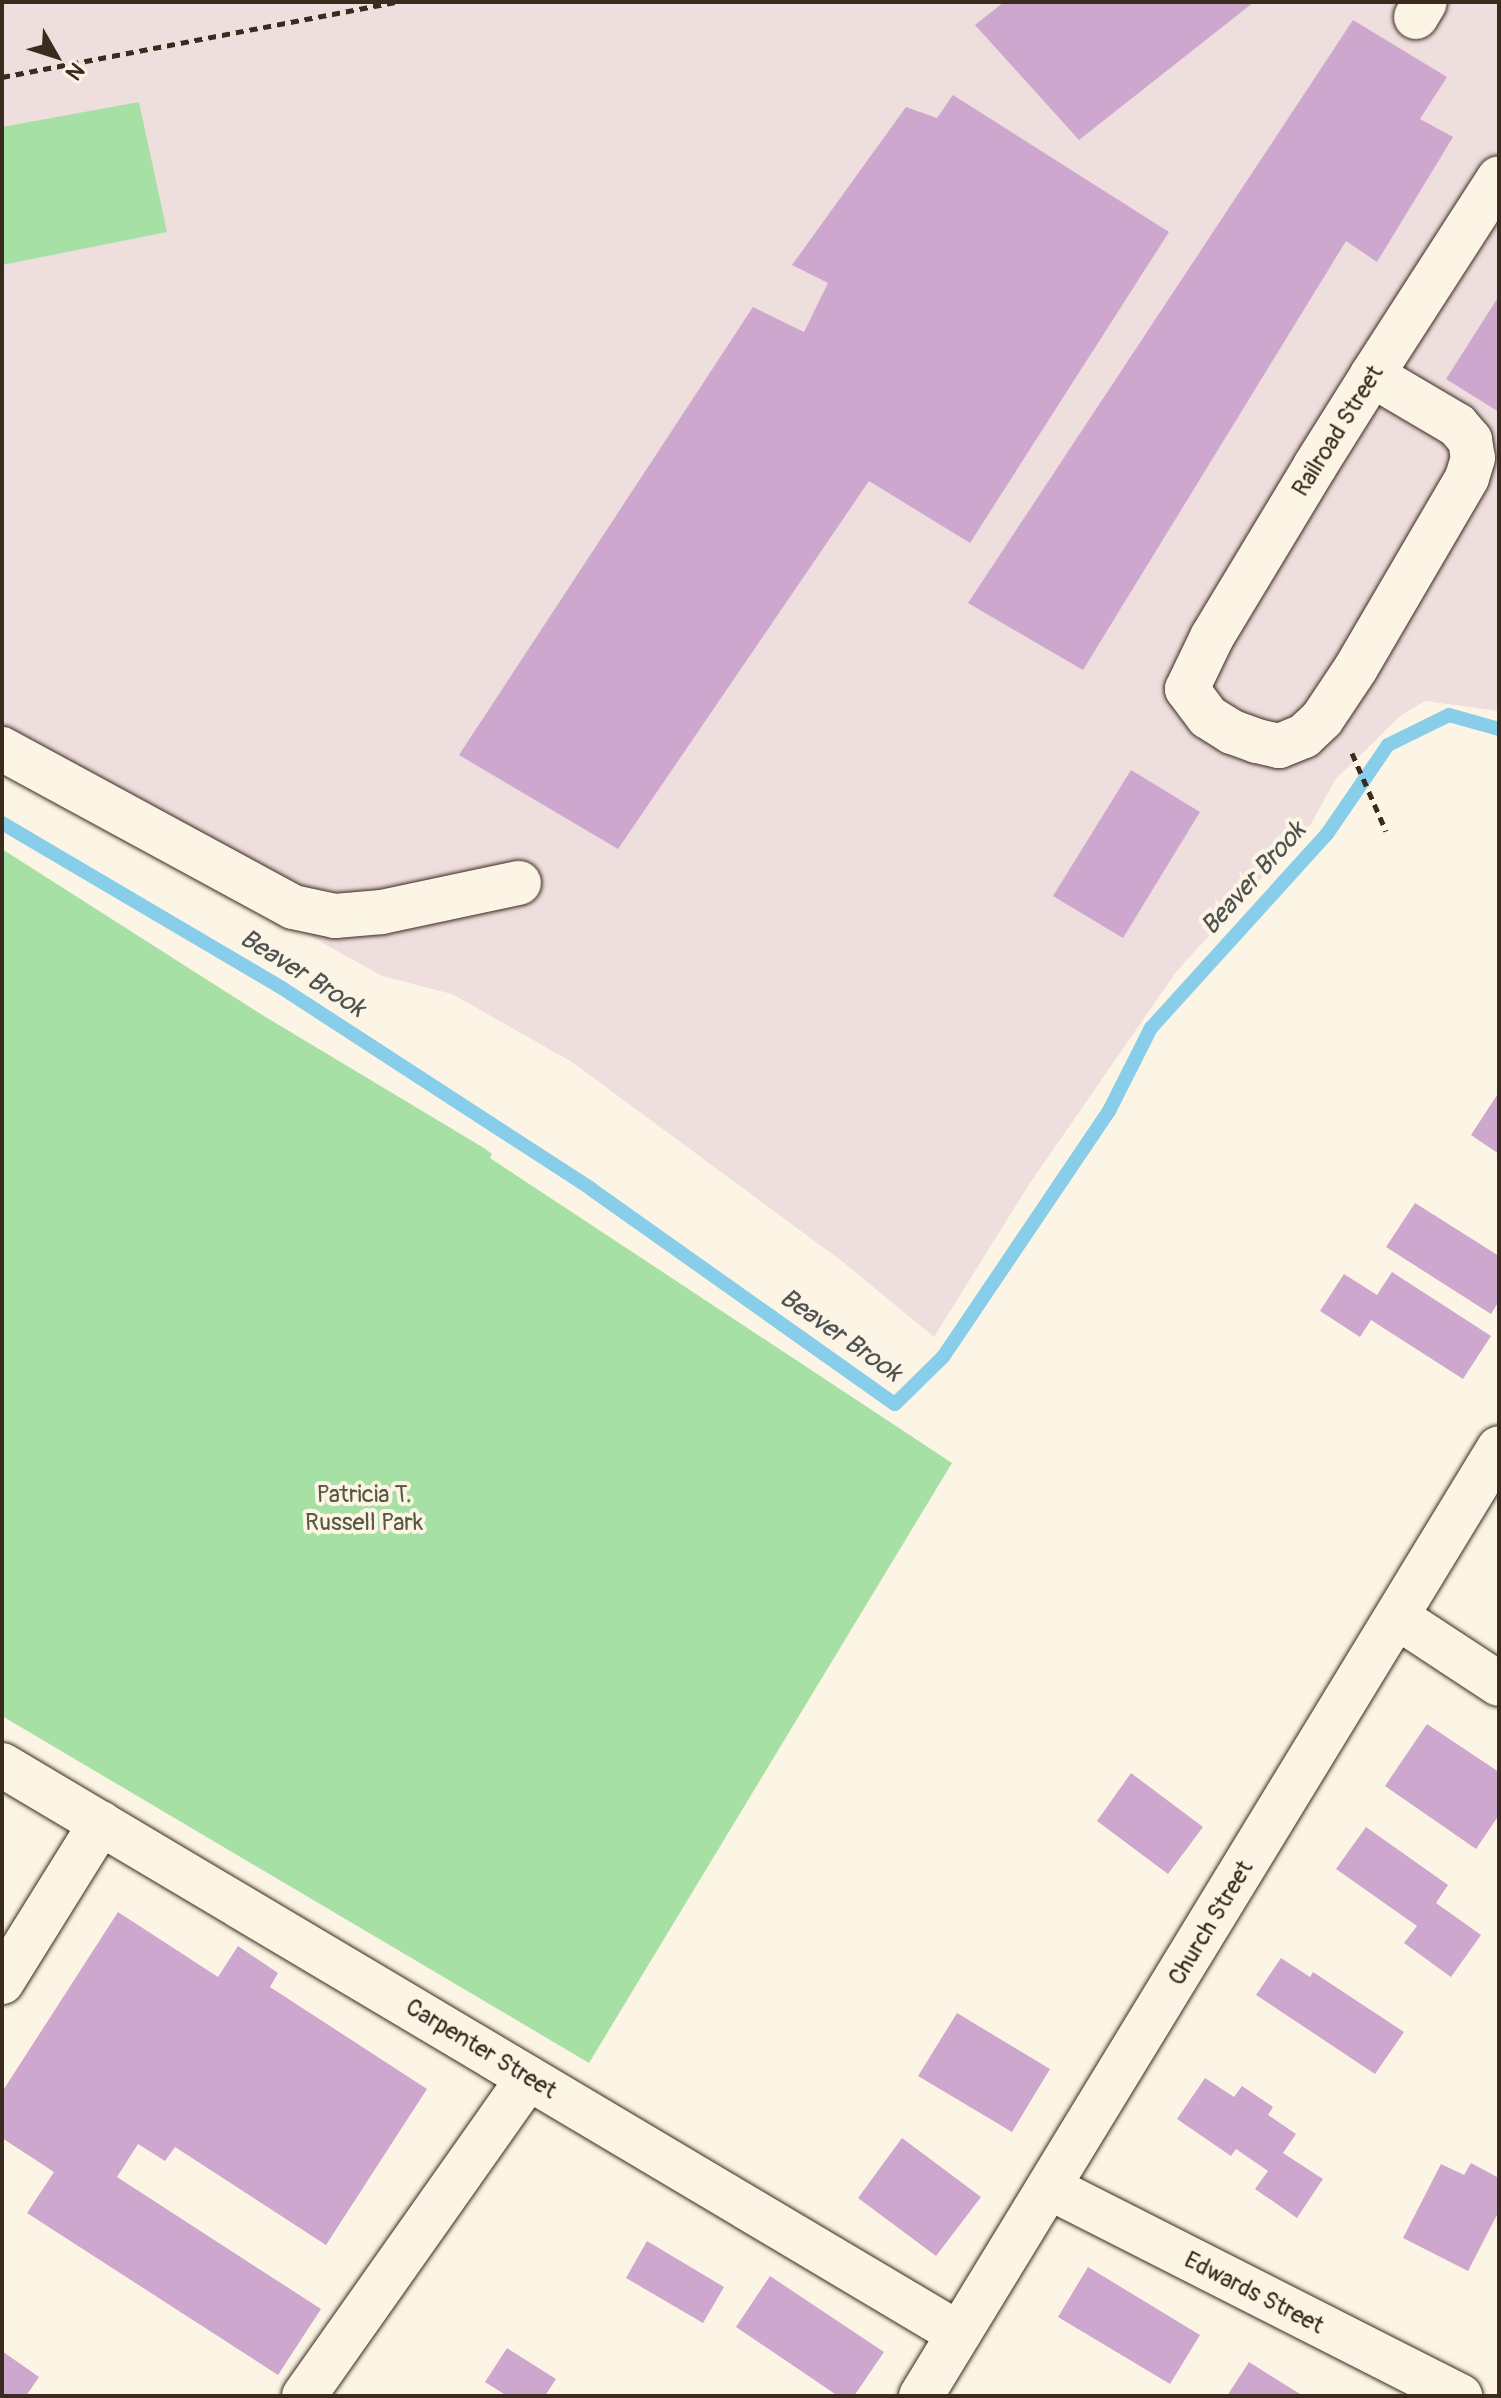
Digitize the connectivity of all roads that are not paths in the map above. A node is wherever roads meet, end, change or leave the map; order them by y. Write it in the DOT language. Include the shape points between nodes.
graph roads {
  1 [pos="1499,178"];
  2 [pos="1372,375"];
  3 [pos="2,749"];
  4 [pos="519,883"];
  5 [pos="1499,1448"];
  6 [pos="1397,1617"];
  7 [pos="1499,1684"];
  8 [pos="2,1765"];
  9 [pos="101,1823"];
  10 [pos="2,1982"];
  11 [pos="528,2078"];
  12 [pos="1050,2188"];
  13 [pos="959,2334"];
  14 [pos="304,2396"];
  15 [pos="921,2396"];
  16 [pos="1460,2396"];
  1 -- 2 [label="street, Railroad Street"];
  2 -- 2 [label="street, Railroad Street" via="1212,637 1187,689 1208,717 1232,732 1279,746 1304,736 1322,719 1467,478 1473,458 1470,440 1457,425"];
  3 -- 4 [label="street" via="293,907 335,916 382,912"];
  5 -- 6 [label="street, Church Street"];
  6 -- 7 [label="street"];
  6 -- 12 [label="street, Church Street"];
  8 -- 9 [label="street, Carpenter Street"];
  9 -- 10 [label="street"];
  9 -- 11 [label="street, Carpenter Street"];
  11 -- 13 [label="street, Carpenter Street"];
  11 -- 14 [label="street"];
  12 -- 13 [label="street, Church Street"];
  12 -- 16 [label="street, Edwards Street"];
  13 -- 15 [label="street, Church Street"];
}
